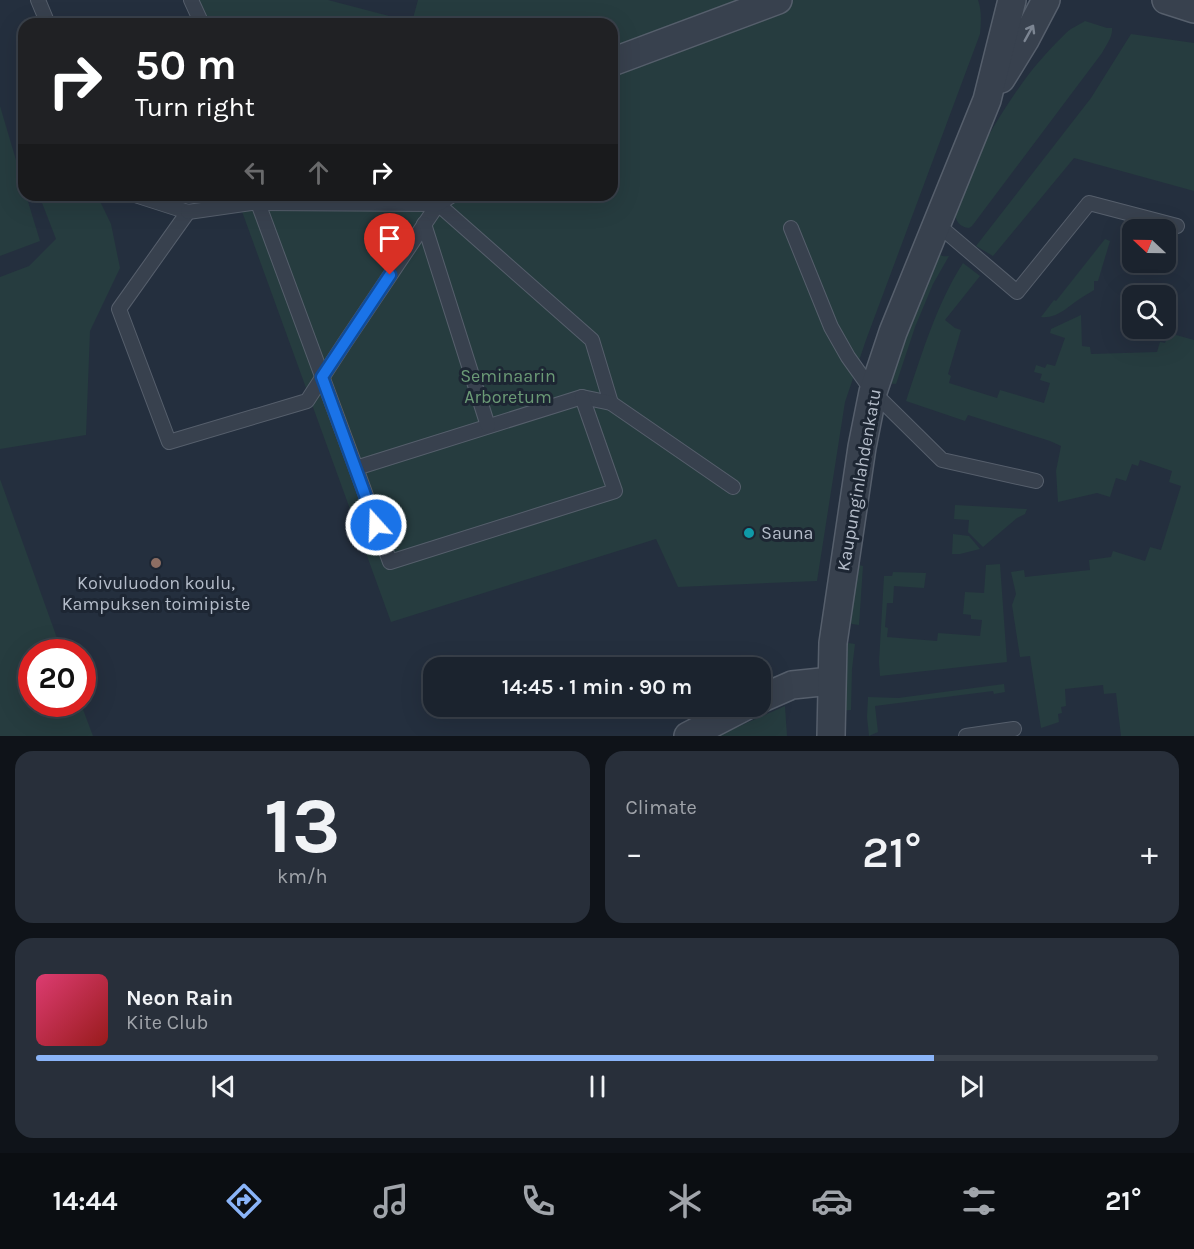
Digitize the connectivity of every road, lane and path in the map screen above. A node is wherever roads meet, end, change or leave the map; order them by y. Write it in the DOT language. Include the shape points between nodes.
graph roads {
  1 [pos="38,0"];
  2 [pos="191,0"];
  3 [pos="777,0"];
  4 [pos="1012,0"];
  5 [pos="1046,0"];
  6 [pos="1167,0"];
  7 [pos="1194,9"];
  8 [pos="46,18"];
  9 [pos="199,18"];
  10 [pos="618,60"];
  11 [pos="987,100"];
  12 [pos="154,201"];
  13 [pos="443,201"];
  14 [pos="258,203"];
  15 [pos="438,204"];
  16 [pos="188,212"];
  17 [pos="424,224"];
  18 [pos="937,224"];
  19 [pos="1177,226"];
  20 [pos="791,228"];
  21 [pos="322,377"];
  22 [pos="873,392"];
  23 [pos="582,398"];
  24 [pos="610,403"];
  25 [pos="488,426"];
  26 [pos="356,468"];
  27 [pos="1036,481"];
  28 [pos="733,487"];
  29 [pos="831,681"];
  30 [pos="771,695"];
  31 [pos="725,717"];
  32 [pos="1014,729"];
  33 [pos="688,736"];
  34 [pos="831,736"];
  35 [pos="966,736"];
  1 -- 8 [label="lane"];
  2 -- 9 [label="lane"];
  3 -- 10 [label="street"];
  4 -- 11 [label="street, Kaupunginlahdenkatu"];
  11 -- 5 [label="street, Kaupunginlahdenkatu, one-way"];
  6 -- 7 [label="street"];
  11 -- 18 [label="street, Kaupunginlahdenkatu"];
  12 -- 16 [label="lane"];
  13 -- 15 [label="lane"];
  14 -- 15 [label="lane"];
  14 -- 16 [label="lane"];
  14 -- 21 [label="lane"];
  15 -- 17 [label="lane"];
  15 -- 24 [label="lane" via="592,340"];
  16 -- 21 [label="lane" via="119,309 169,442 307,401"];
  17 -- 21 [label="lane"];
  17 -- 25 [label="lane"];
  18 -- 19 [label="lane" via="1017,292 1089,203"];
  18 -- 22 [label="street, Kaupunginlahdenkatu"];
  20 -- 22 [label="lane" via="831,327"];
  21 -- 26 [label="lane"];
  22 -- 27 [label="lane" via="942,460"];
  22 -- 29 [label="street, Kaupunginlahdenkatu" via="832,643"];
  23 -- 24 [label="lane"];
  23 -- 25 [label="lane"];
  23 -- 26 [label="lane" via="615,491 401,559 390,562"];
  24 -- 28 [label="lane"];
  25 -- 26 [label="lane"];
  29 -- 30 [label="street" via="792,686"];
  29 -- 34 [label="street, Kaupunginlahdenkatu"];
  31 -- 33 [label="street"];
  32 -- 35 [label="lane"];
}
